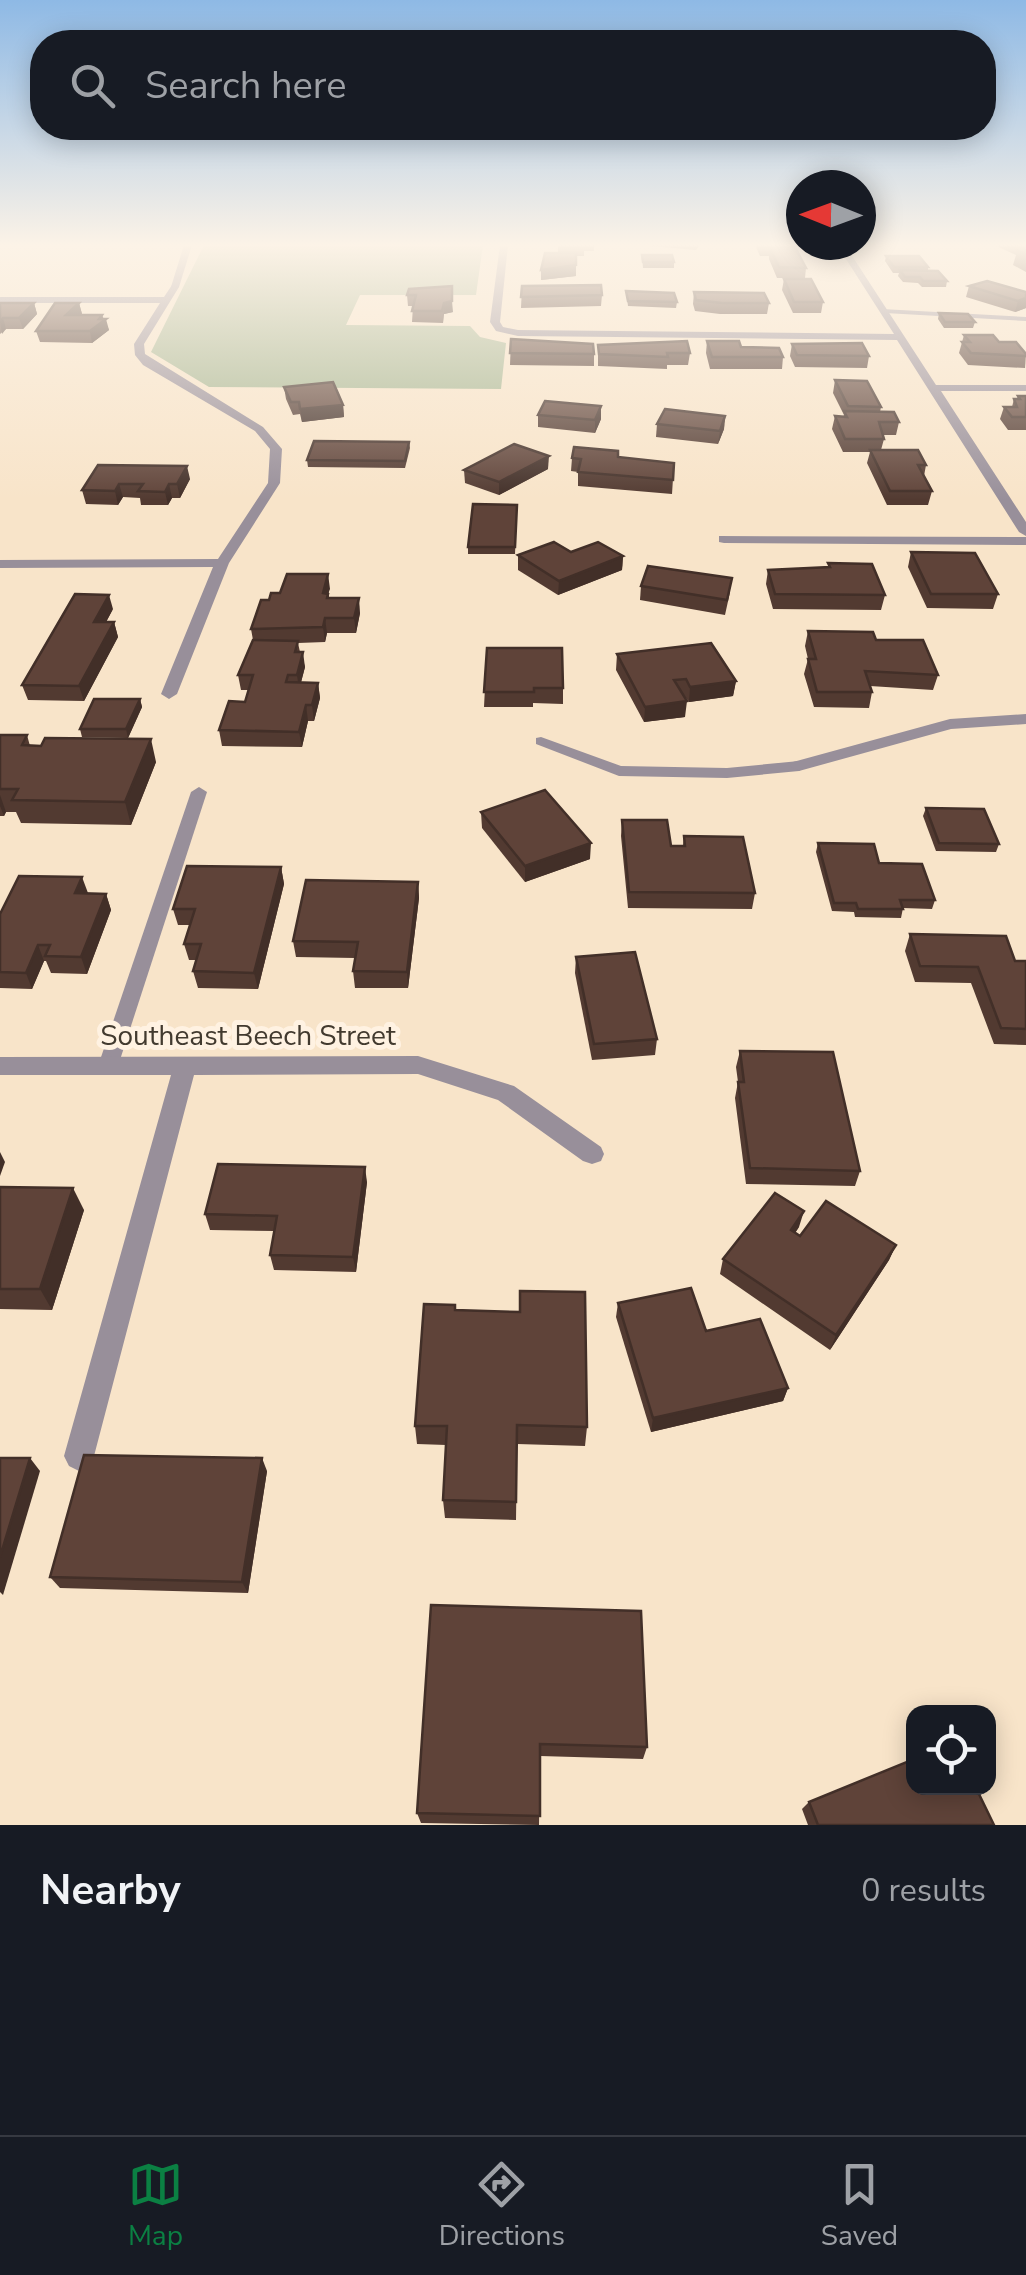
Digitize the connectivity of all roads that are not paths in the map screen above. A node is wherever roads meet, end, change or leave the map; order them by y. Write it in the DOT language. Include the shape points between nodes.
graph roads {
  1 [pos="147,330"];
  2 [pos="505,330"];
  3 [pos="898,330"];
  4 [pos="902,336"];
  5 [pos="936,388"];
  6 [pos="1026,388"];
  7 [pos="1026,532"];
  8 [pos="724,539"];
  9 [pos="1026,541"];
  10 [pos="0,564"];
  11 [pos="222,564"];
  12 [pos="169,694"];
  13 [pos="1026,719"];
  14 [pos="542,741"];
  15 [pos="799,766"];
  16 [pos="199,792"];
  17 [pos="185,1065"];
  18 [pos="0,1066"];
  19 [pos="108,1066"];
  20 [pos="592,1154"];
  21 [pos="79,1456"];
  1 -- 11 [label="street" via="139,344 147,364 259,429 276,449 274,483"];
  2 -- 4 [label="street"];
  3 -- 4 [label="street"];
  4 -- 5 [label="street"];
  5 -- 6 [label="street"];
  5 -- 7 [label="street"];
  8 -- 9 [label="street"];
  10 -- 11 [label="street"];
  11 -- 12 [label="street"];
  13 -- 15 [label="street" via="950,724"];
  14 -- 15 [label="lane" via="618,771 727,773"];
  16 -- 19 [label="lane"];
  17 -- 19 [label="street, Southeast Beech Street"];
  17 -- 20 [label="street, Southeast Beech Street" via="418,1064 506,1093"];
  17 -- 21 [label="street"];
  18 -- 19 [label="street, Southeast Beech Street"];
}
